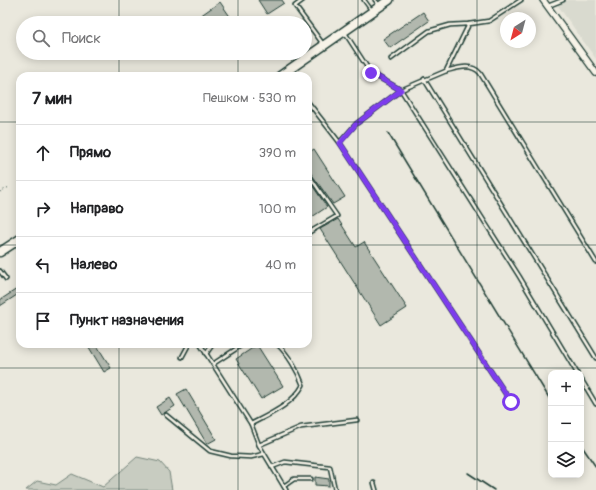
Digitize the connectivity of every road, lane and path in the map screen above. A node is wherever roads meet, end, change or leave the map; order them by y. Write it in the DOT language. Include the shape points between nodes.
graph roads {
  1 [pos="303,0"];
  2 [pos="364,0"];
  3 [pos="389,0"];
  4 [pos="521,0"];
  5 [pos="543,0"];
  6 [pos="563,0"];
  7 [pos="377,3"];
  8 [pos="547,6"];
  9 [pos="373,11"];
  10 [pos="302,16"];
  11 [pos="469,24"];
  12 [pos="312,29"];
  13 [pos="345,32"];
  14 [pos="324,46"];
  15 [pos="312,55"];
  16 [pos="391,59"];
  17 [pos="305,60"];
  18 [pos="446,71"];
  19 [pos="288,72"];
  20 [pos="596,73"];
  21 [pos="424,79"];
  22 [pos="401,90"];
  23 [pos="312,107"];
  24 [pos="340,143"];
  25 [pos="312,180"];
  26 [pos="8,187"];
  27 [pos="0,192"];
  28 [pos="312,232"];
  29 [pos="16,242"];
  30 [pos="0,252"];
  31 [pos="596,262"];
  32 [pos="0,270"];
  33 [pos="6,279"];
  34 [pos="186,348"];
  35 [pos="202,348"];
  36 [pos="210,348"];
  37 [pos="237,348"];
  38 [pos="282,348"];
  39 [pos="206,354"];
  40 [pos="182,357"];
  41 [pos="596,358"];
  42 [pos="213,364"];
  43 [pos="575,370"];
  44 [pos="584,384"];
  45 [pos="511,402"];
  46 [pos="596,404"];
  47 [pos="166,415"];
  48 [pos="357,420"];
  49 [pos="251,424"];
  50 [pos="258,445"];
  51 [pos="264,454"];
  52 [pos="272,467"];
  53 [pos="311,479"];
  54 [pos="374,483"];
  55 [pos="284,486"];
  56 [pos="286,490"];
  57 [pos="335,490"];
  58 [pos="376,490"];
  1 -- 10 [label="lane" via="295,6"];
  2 -- 9 [label="lane"];
  3 -- 7 [label="main road"];
  4 -- 11 [label="lane" via="489,21"];
  5 -- 8 [label="street"];
  6 -- 8 [label="lane"];
  7 -- 9 [label="main road"];
  8 -- 20 [label="street"];
  9 -- 13 [label="main road"];
  11 -- 16 [label="lane" via="450,25 429,31"];
  11 -- 18 [label="lane"];
  12 -- 14 [label="lane"];
  13 -- 14 [label="main road"];
  13 -- 22 [label="lane" via="371,73"];
  14 -- 15 [label="main road"];
  17 -- 19 [label="main road"];
  18 -- 21 [label="lane"];
  18 -- 31 [label="lane" via="471,67 480,74"];
  21 -- 22 [label="lane"];
  21 -- 41 [label="lane"];
  22 -- 24 [label="lane" via="356,124"];
  22 -- 43 [label="lane"];
  23 -- 24 [label="lane"];
  24 -- 45 [label="lane"];
  25 -- 28 [label="lane" via="337,216"];
  26 -- 27 [label="path"];
  29 -- 30 [label="main road"];
  32 -- 33 [label="lane"];
  34 -- 40 [label="lane"];
  35 -- 39 [label="lane"];
  36 -- 39 [label="lane"];
  37 -- 42 [label="lane"];
  38 -- 49 [label="lane" via="303,385 288,402"];
  39 -- 42 [label="lane"];
  42 -- 49 [label="lane"];
  44 -- 46 [label="lane"];
  47 -- 51 [label="lane" via="210,451 231,456 251,457"];
  48 -- 50 [label="lane" via="301,427"];
  49 -- 50 [label="lane"];
  50 -- 51 [label="lane"];
  51 -- 52 [label="lane"];
  52 -- 55 [label="lane"];
  52 -- 57 [label="lane" via="285,462 330,467"];
  53 -- 55 [label="lane" via="294,479"];
  54 -- 58 [label="lane"];
  55 -- 56 [label="lane"];
}
